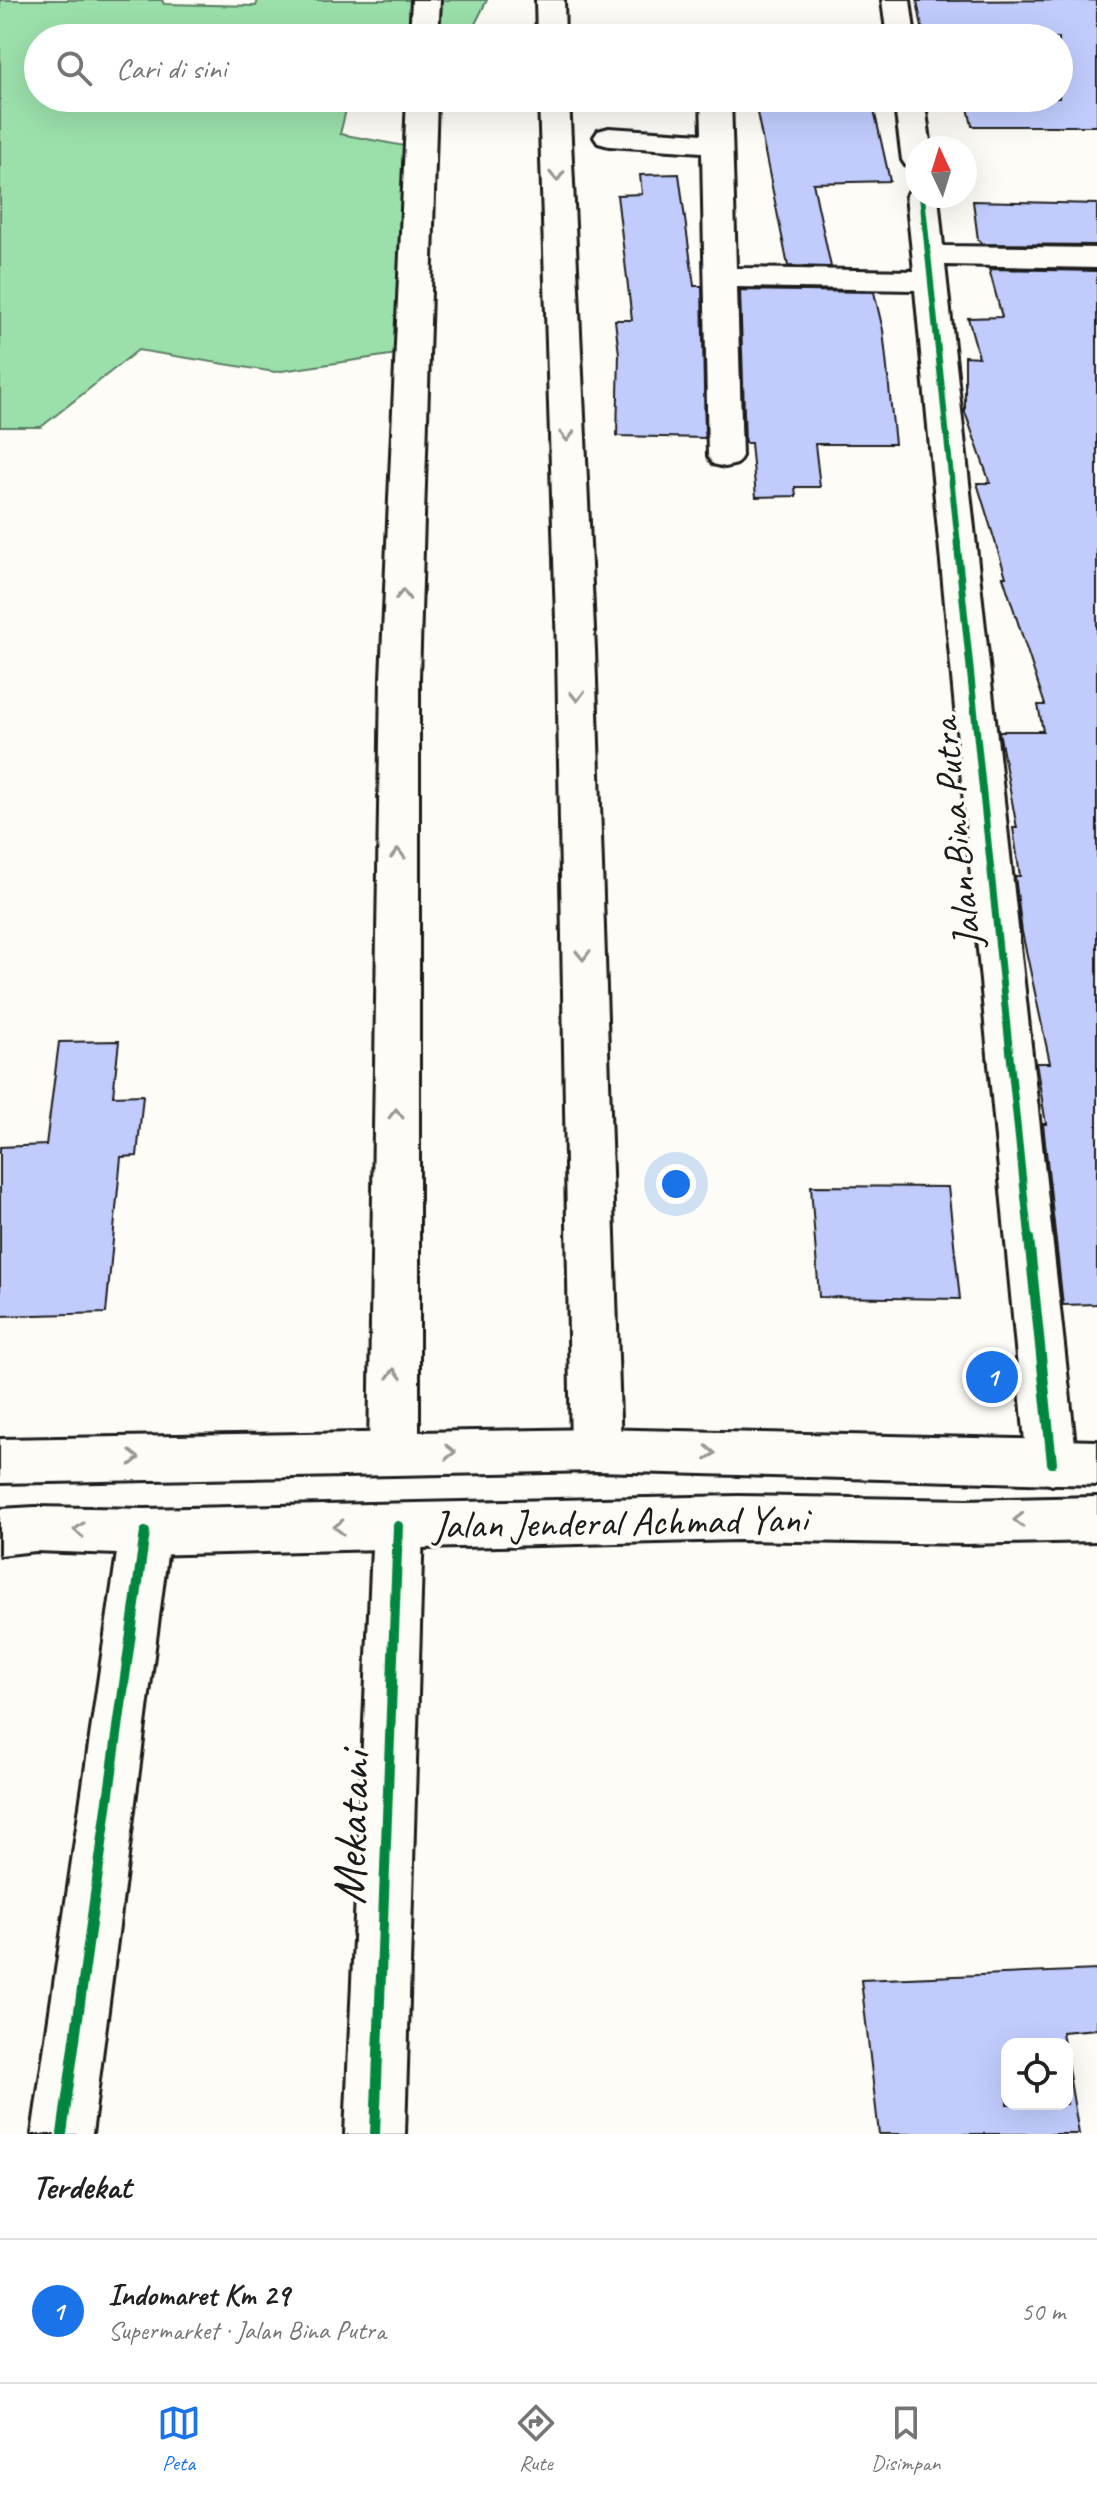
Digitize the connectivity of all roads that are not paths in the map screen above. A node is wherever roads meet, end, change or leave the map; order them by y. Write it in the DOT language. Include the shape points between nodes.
graph roads {
  1 [pos="426,0"];
  2 [pos="550,0"];
  3 [pos="896,0"];
  4 [pos="427,24"];
  5 [pos="548,24"];
  6 [pos="899,24"];
  7 [pos="421,112"];
  8 [pos="555,112"];
  9 [pos="716,112"];
  10 [pos="911,112"];
  11 [pos="914,136"];
  12 [pos="609,137"];
  13 [pos="716,144"];
  14 [pos="923,208"];
  15 [pos="1097,258"];
  16 [pos="930,268"];
  17 [pos="719,277"];
  18 [pos="725,456"];
  19 [pos="596,1450"];
  20 [pos="394,1452"];
  21 [pos="0,1461"];
  22 [pos="1074,1463"];
  23 [pos="1097,1519"];
  24 [pos="398,1526"];
  25 [pos="0,1532"];
  26 [pos="145,1532"];
  27 [pos="62,2134"];
  28 [pos="375,2134"];
  1 -- 4 [label="main road"];
  2 -- 5 [label="main road"];
  3 -- 6 [label="main road"];
  20 -- 7 [label="main road, one-way" via="400,678"];
  8 -- 19 [label="main road, one-way" via="576,650"];
  9 -- 13 [label="main road"];
  10 -- 11 [label="main road"];
  12 -- 13 [label="main road"];
  13 -- 17 [label="main road"];
  14 -- 16 [label="main road, Jalan Bina Putra"];
  15 -- 16 [label="main road"];
  16 -- 17 [label="main road"];
  16 -- 22 [label="main road, Jalan Bina Putra"];
  17 -- 18 [label="main road"];
  20 -- 19 [label="main road, Jalan Jenderal Achmad Yani, one-way"];
  19 -- 22 [label="main road, Jalan Jenderal Achmad Yani, one-way"];
  21 -- 20 [label="main road, Jalan Jenderal Achmad Yani, one-way"];
  23 -- 24 [label="main road, Jalan Jenderal Achmad Yani, one-way" via="738,1518"];
  24 -- 26 [label="main road, Jalan Jenderal Achmad Yani, one-way"];
  24 -- 28 [label="main road, Mekatani"];
  26 -- 25 [label="main road, Jalan Jenderal Achmad Yani, one-way"];
  26 -- 27 [label="main road"];
}
